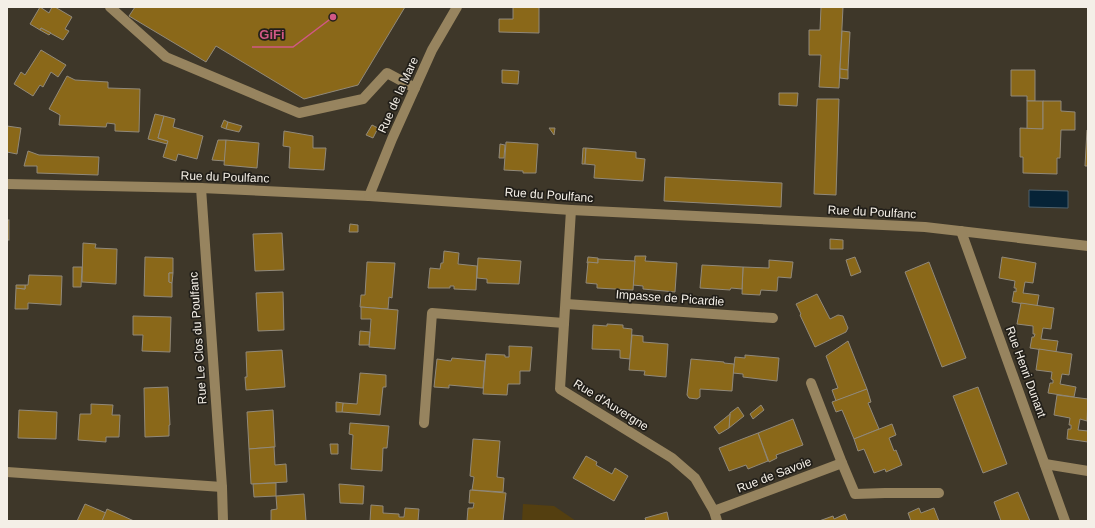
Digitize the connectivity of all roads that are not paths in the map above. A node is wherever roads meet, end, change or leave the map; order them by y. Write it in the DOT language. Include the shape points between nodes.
graph roads {
  1 [pos="110,7"];
  2 [pos="457,7"];
  3 [pos="415,88"];
  4 [pos="7,184"];
  5 [pos="201,188"];
  6 [pos="369,196"];
  7 [pos="572,210"];
  8 [pos="961,231"];
  9 [pos="1088,246"];
  10 [pos="566,304"];
  11 [pos="773,318"];
  12 [pos="564,323"];
  13 [pos="811,383"];
  14 [pos="424,423"];
  15 [pos="842,463"];
  16 [pos="1045,464"];
  17 [pos="1088,471"];
  18 [pos="7,472"];
  19 [pos="222,487"];
  20 [pos="939,493"];
  21 [pos="715,516"];
  22 [pos="223,521"];
  23 [pos="1066,521"];
  1 -- 3 [label="street" via="166,57 299,113 363,99 387,73"];
  2 -- 3 [label="street, Rue de la Mare" via="432,50"];
  3 -- 6 [label="street, Rue de la Mare"];
  4 -- 5 [label="street, Rue du Poulfanc"];
  5 -- 6 [label="street, Rue du Poulfanc"];
  5 -- 19 [label="street, Rue Le Clos du Poulfanc"];
  6 -- 7 [label="street, Rue du Poulfanc"];
  7 -- 8 [label="street, Rue du Poulfanc" via="925,227"];
  7 -- 10 [label="street, Rue d'Auvergne"];
  8 -- 9 [label="street, Rue du Poulfanc"];
  8 -- 16 [label="street, Rue Henri Dunant"];
  10 -- 11 [label="street, Impasse de Picardie"];
  10 -- 12 [label="street, Rue d'Auvergne"];
  12 -- 14 [label="street" via="432,313"];
  12 -- 21 [label="street, Rue d'Auvergne" via="560,389 672,458 695,478"];
  13 -- 15 [label="street"];
  15 -- 20 [label="street" via="855,494"];
  15 -- 21 [label="street, Rue de Savoie"];
  16 -- 17 [label="street"];
  16 -- 23 [label="street, Rue Henri Dunant"];
  18 -- 19 [label="street"];
  19 -- 22 [label="street, Rue Le Clos du Poulfanc"];
}
